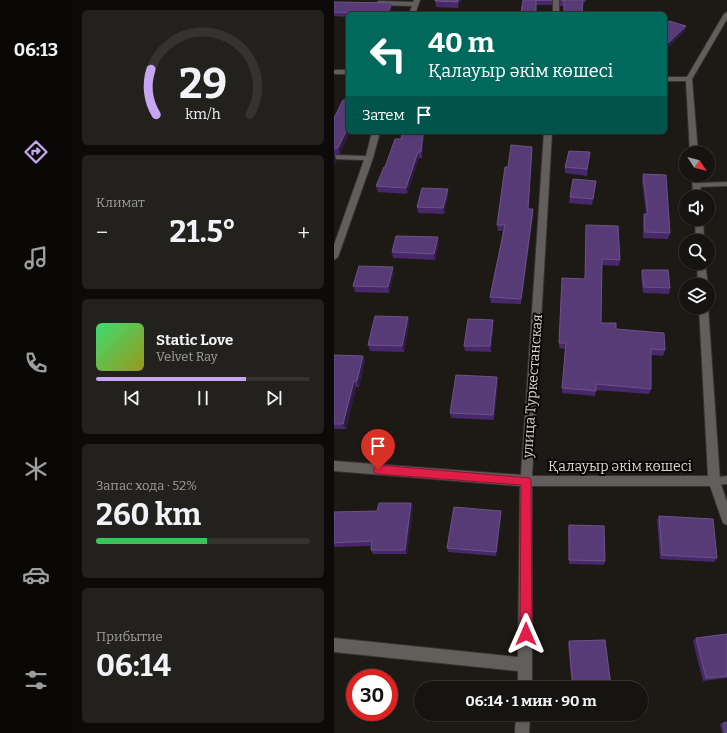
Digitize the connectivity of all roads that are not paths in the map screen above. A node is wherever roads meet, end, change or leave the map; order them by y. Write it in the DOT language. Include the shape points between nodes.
graph roads {
  1 [pos="556,0"];
  2 [pos="416,2"];
  3 [pos="371,3"];
  4 [pos="413,12"];
  5 [pos="556,12"];
  6 [pos="727,14"];
  7 [pos="334,72"];
  8 [pos="346,72"];
  9 [pos="667,79"];
  10 [pos="688,79"];
  11 [pos="375,134"];
  12 [pos="548,134"];
  13 [pos="693,146"];
  14 [pos="334,157"];
  15 [pos="369,158"];
  16 [pos="697,182"];
  17 [pos="727,184"];
  18 [pos="697,185"];
  19 [pos="697,190"];
  20 [pos="334,257"];
  21 [pos="704,314"];
  22 [pos="334,466"];
  23 [pos="727,480"];
  24 [pos="526,481"];
  25 [pos="714,481"];
  26 [pos="727,519"];
  27 [pos="334,645"];
  28 [pos="526,665"];
  29 [pos="525,681"];
  30 [pos="523,721"];
  31 [pos="522,733"];
  1 -- 5 [label="street"];
  2 -- 3 [label="street"];
  2 -- 4 [label="street"];
  6 -- 10 [label="street"];
  7 -- 8 [label="street"];
  9 -- 10 [label="street"];
  10 -- 13 [label="street"];
  11 -- 15 [label="street"];
  12 -- 24 [label="street, улица Туркестанская"];
  14 -- 15 [label="street"];
  15 -- 20 [label="street"];
  16 -- 18 [label="street"];
  17 -- 18 [label="lane"];
  18 -- 19 [label="street"];
  21 -- 25 [label="street"];
  22 -- 24 [label="street, Қалауыр әкім көшесі"];
  23 -- 25 [label="lane"];
  24 -- 25 [label="street, Қалауыр әкім көшесі"];
  24 -- 28 [label="street, улица Туркестанская"];
  25 -- 26 [label="street"];
  27 -- 28 [label="street"];
  28 -- 29 [label="street, улица Туркестанская"];
  30 -- 31 [label="street"];
}
